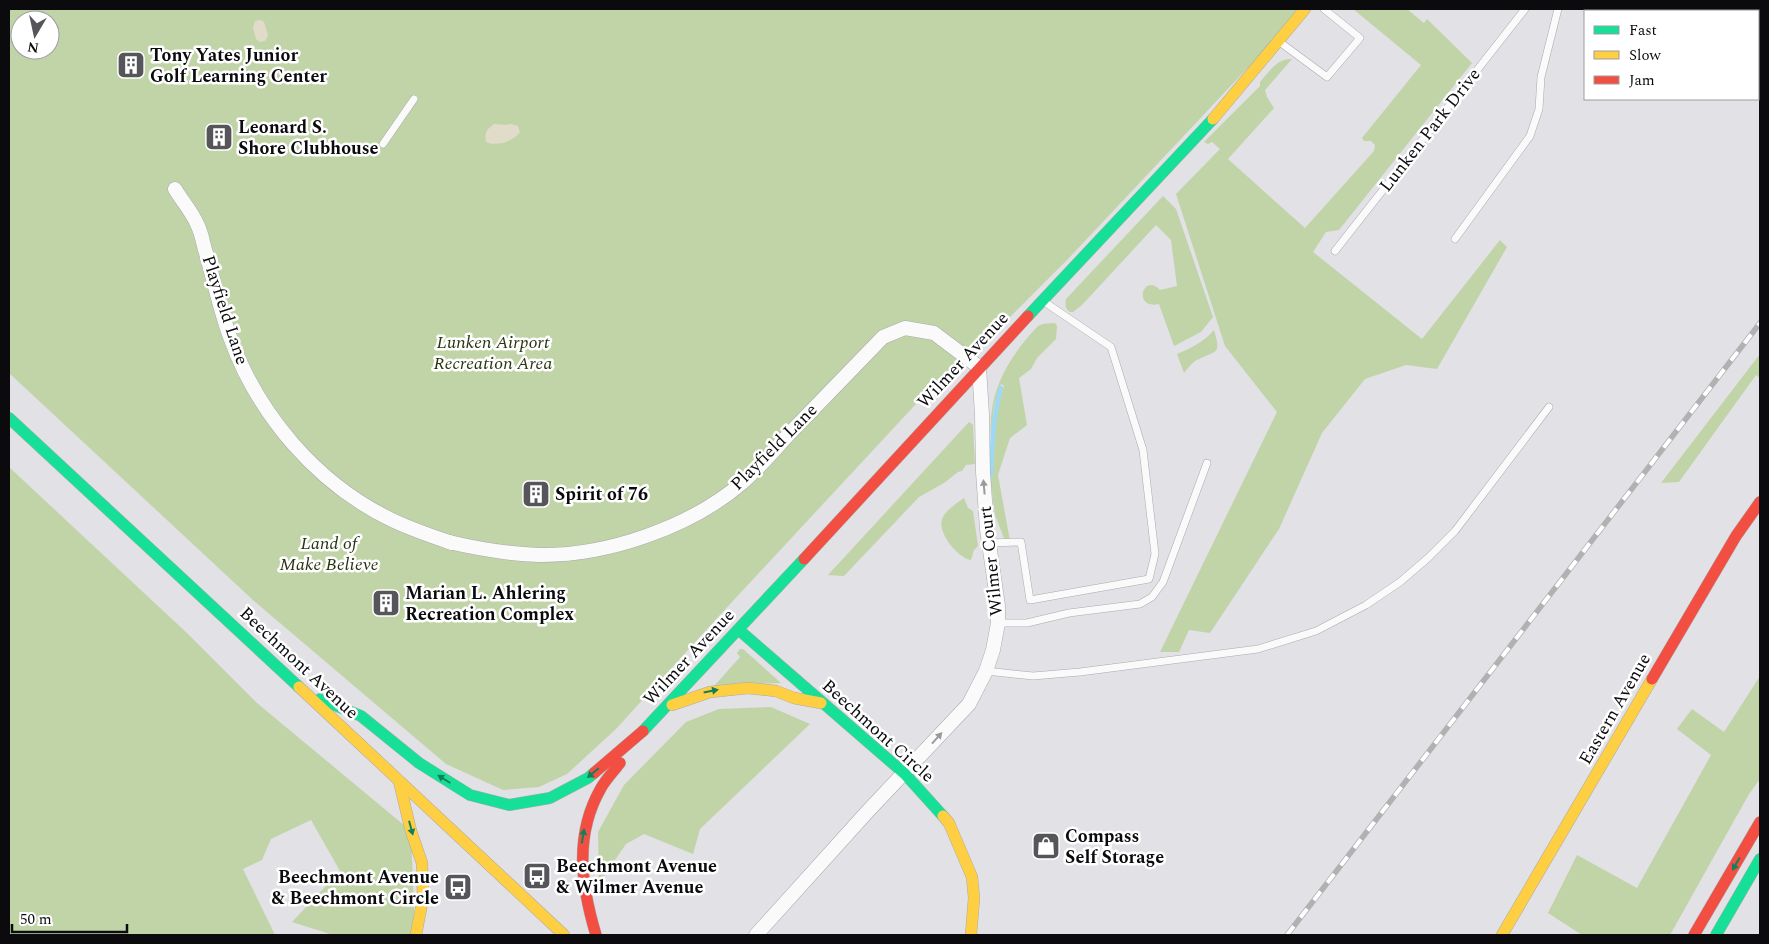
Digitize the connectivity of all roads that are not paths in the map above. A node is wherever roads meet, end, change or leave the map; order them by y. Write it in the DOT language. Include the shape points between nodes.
graph roads {
  1 [pos="1305,9"];
  2 [pos="1324,9"];
  3 [pos="1525,9"];
  4 [pos="1558,9"];
  5 [pos="1278,41"];
  6 [pos="414,99"];
  7 [pos="383,144"];
  8 [pos="175,189"];
  9 [pos="1455,239"];
  10 [pos="1335,251"];
  11 [pos="1042,300"];
  12 [pos="979,367"];
  13 [pos="1549,407"];
  14 [pos="9,418"];
  15 [pos="1207,463"];
  16 [pos="1760,502"];
  17 [pos="989,543"];
  18 [pos="998,623"];
  19 [pos="739,630"];
  20 [pos="986,671"];
  21 [pos="304,693"];
  22 [pos="823,704"];
  23 [pos="666,708"];
  24 [pos="643,731"];
  25 [pos="905,774"];
  26 [pos="399,780"];
  27 [pos="1760,822"];
  28 [pos="1760,859"];
  29 [pos="416,935"];
  30 [pos="564,935"];
  31 [pos="596,935"];
  32 [pos="756,935"];
  33 [pos="971,935"];
  34 [pos="1502,935"];
  35 [pos="1694,935"];
  36 [pos="1716,935"];
  1 -- 5 [label="main road, Wilmer Avenue"];
  2 -- 5 [label="lane" via="1360,38 1328,77"];
  3 -- 10 [label="lane, Lunken Park Drive"];
  4 -- 9 [label="lane" via="1541,77 1539,109 1530,136"];
  5 -- 11 [label="main road, Wilmer Avenue" via="1188,147"];
  6 -- 7 [label="lane"];
  8 -- 12 [label="street, Playfield Lane" via="198,225 230,337 242,366 256,393 292,444 314,466 363,504 419,532 479,549 541,555 582,551 621,543 681,521 743,482 883,337 905,328 934,333"];
  11 -- 12 [label="main road, Wilmer Avenue"];
  11 -- 17 [label="lane" via="1110,347 1142,450 1155,554 1149,579 1030,600 1021,542"];
  17 -- 12 [label="street, Wilmer Court, one-way"];
  12 -- 19 [label="main road, Wilmer Avenue"];
  13 -- 20 [label="lane" via="1455,531 1428,558 1366,605 1316,631 1258,649 1080,672 1033,676"];
  14 -- 21 [label="main road, Beechmont Avenue"];
  15 -- 18 [label="lane" via="1163,582 1152,597 1140,604 1026,623"];
  16 -- 34 [label="main road, Eastern Avenue" via="1736,536"];
  17 -- 18 [label="street, Wilmer Court"];
  18 -- 20 [label="street, Wilmer Court"];
  19 -- 22 [label="main road, Beechmont Circle"];
  19 -- 23 [label="main road, Wilmer Avenue"];
  25 -- 20 [label="street, Wilmer Court, one-way" via="969,704"];
  24 -- 21 [label="main road, one-way" via="588,778 550,798 509,805 470,795 419,763 361,716"];
  21 -- 26 [label="main road, Beechmont Avenue"];
  23 -- 22 [label="main road, one-way" via="702,693 750,688 776,691"];
  22 -- 25 [label="main road, Beechmont Circle"];
  23 -- 24 [label="main road, Wilmer Avenue"];
  31 -- 24 [label="main road, one-way" via="586,901 582,836 601,787"];
  25 -- 32 [label="street, Wilmer Court"];
  25 -- 33 [label="main road, Beechmont Circle" via="949,823 972,877"];
  26 -- 29 [label="main road, one-way" via="422,863 423,898"];
  26 -- 30 [label="main road, Beechmont Avenue"];
  27 -- 35 [label="main road, one-way"];
  28 -- 36 [label="main road"];
}
